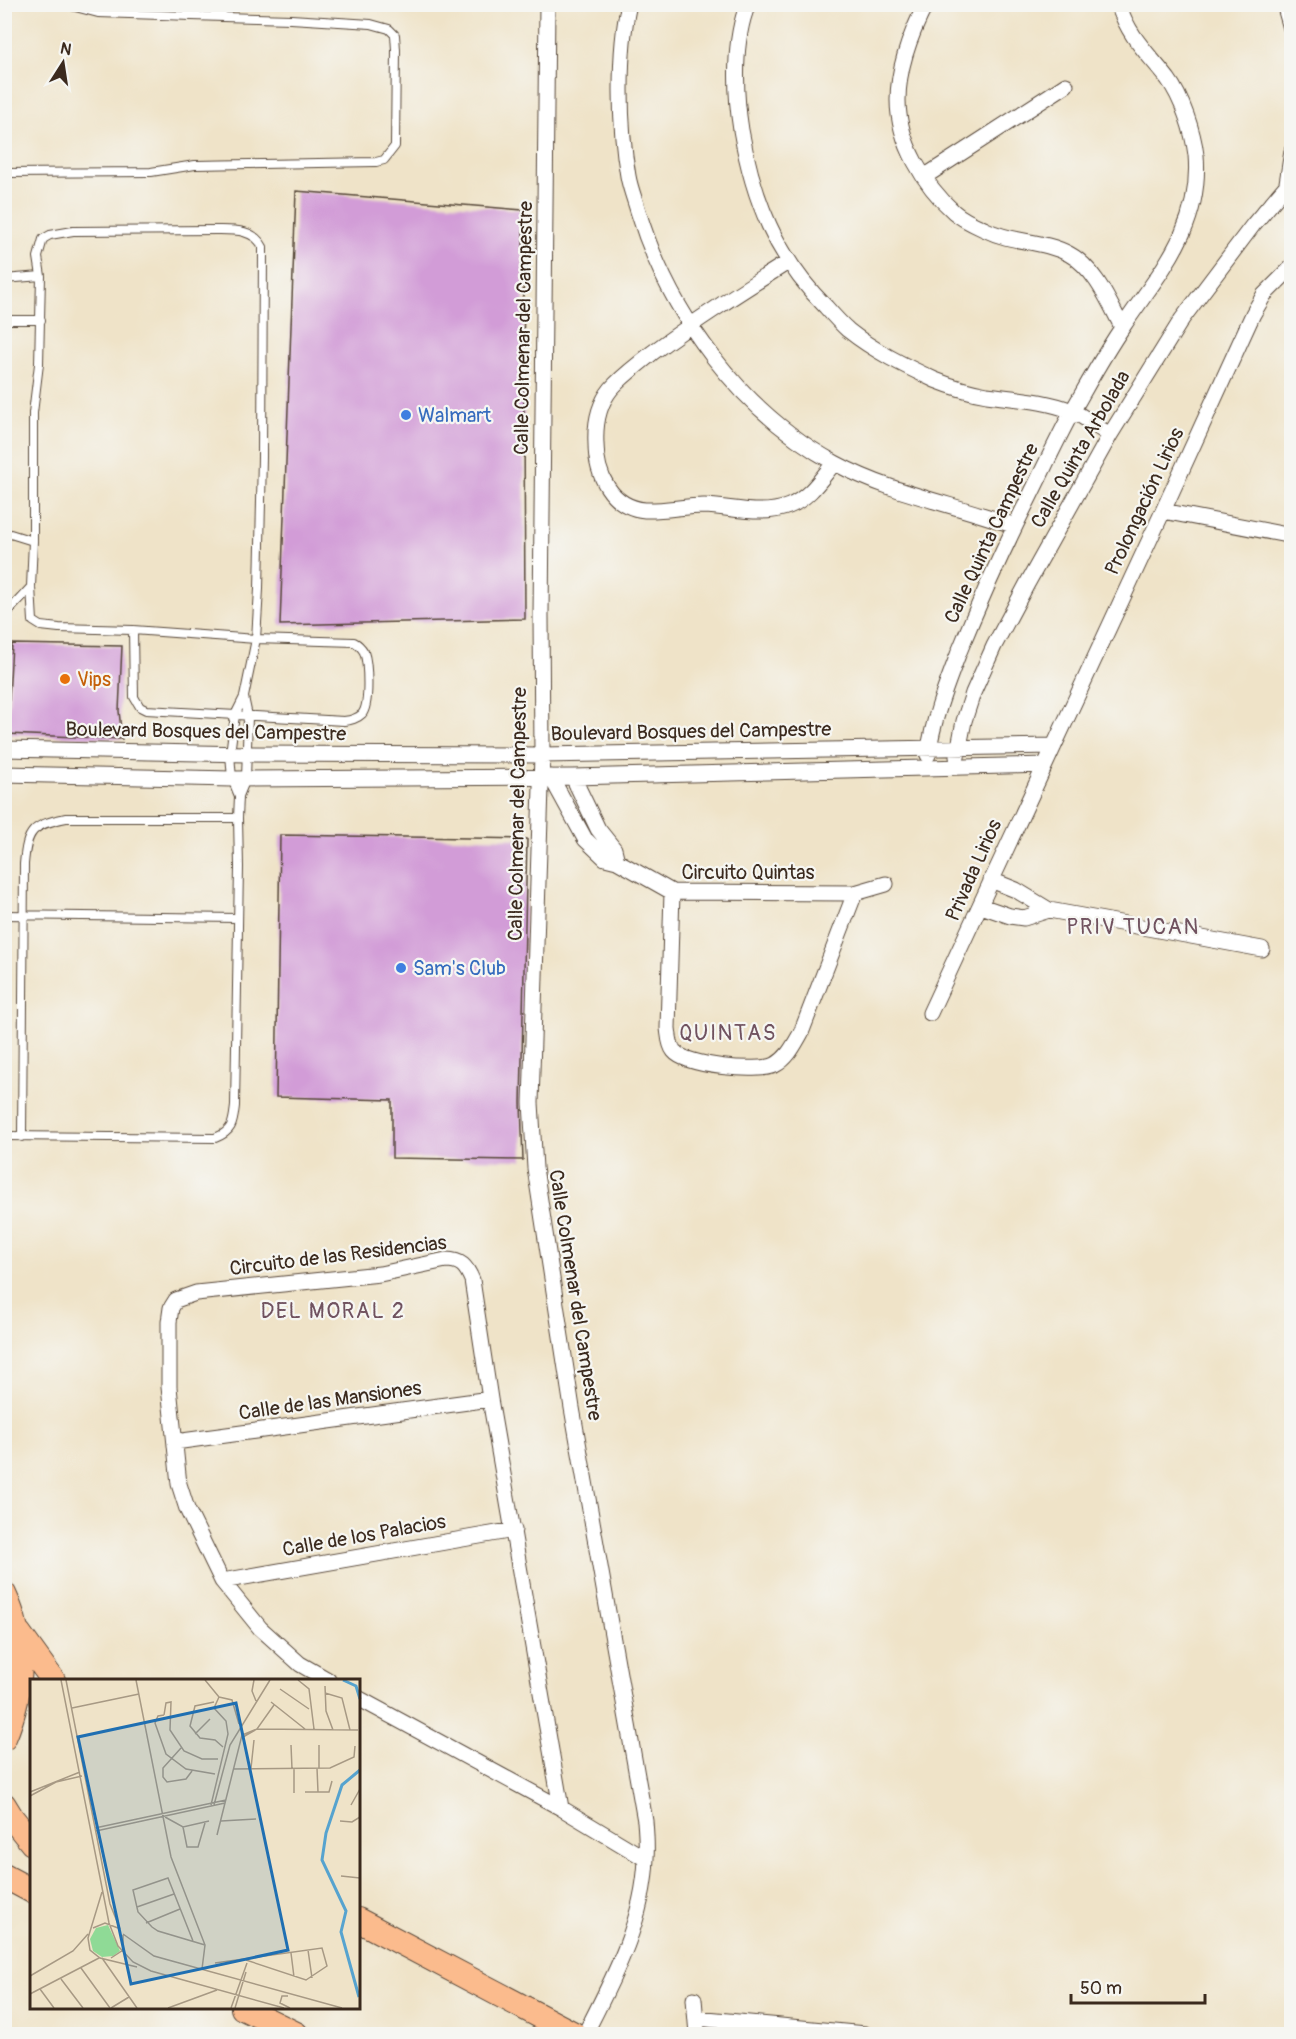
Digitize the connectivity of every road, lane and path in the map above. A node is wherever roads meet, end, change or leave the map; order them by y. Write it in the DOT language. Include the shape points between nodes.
graph roads {
  1 [pos="64,4"];
  2 [pos="547,4"];
  3 [pos="629,4"];
  4 [pos="926,4"];
  5 [pos="1118,4"];
  6 [pos="1284,4"];
  7 [pos="744,8"];
  8 [pos="1292,32"];
  9 [pos="1066,85"];
  10 [pos="1292,151"];
  11 [pos="4,173"];
  12 [pos="924,177"];
  13 [pos="1289,181"];
  14 [pos="788,262"];
  15 [pos="1292,267"];
  16 [pos="41,276"];
  17 [pos="1286,278"];
  18 [pos="4,279"];
  19 [pos="4,320"];
  20 [pos="40,320"];
  21 [pos="690,324"];
  22 [pos="1122,327"];
  23 [pos="1072,412"];
  24 [pos="1110,435"];
  25 [pos="834,463"];
  26 [pos="1163,511"];
  27 [pos="1015,526"];
  28 [pos="4,532"];
  29 [pos="1292,536"];
  30 [pos="33,541"];
  31 [pos="31,587"];
  32 [pos="4,616"];
  33 [pos="133,630"];
  34 [pos="256,639"];
  35 [pos="244,697"];
  36 [pos="235,715"];
  37 [pos="248,716"];
  38 [pos="1054,746"];
  39 [pos="958,747"];
  40 [pos="929,748"];
  41 [pos="4,749"];
  42 [pos="231,754"];
  43 [pos="246,754"];
  44 [pos="542,755"];
  45 [pos="1044,765"];
  46 [pos="956,767"];
  47 [pos="926,768"];
  48 [pos="4,774"];
  49 [pos="546,777"];
  50 [pos="573,777"];
  51 [pos="239,779"];
  52 [pos="239,796"];
  53 [pos="238,818"];
  54 [pos="617,861"];
  55 [pos="991,880"];
  56 [pos="886,884"];
  57 [pos="672,892"];
  58 [pos="855,893"];
  59 [pos="981,906"];
  60 [pos="1048,910"];
  61 [pos="4,915"];
  62 [pos="24,916"];
  63 [pos="238,918"];
  64 [pos="1262,949"];
  65 [pos="930,1012"];
  66 [pos="4,1136"];
  67 [pos="22,1137"];
  68 [pos="490,1399"];
  69 [pos="176,1442"];
  70 [pos="514,1530"];
  71 [pos="222,1581"];
  72 [pos="4,1594"];
  73 [pos="17,1630"];
  74 [pos="51,1679"];
  75 [pos="326,1679"];
  76 [pos="360,1699"];
  77 [pos="4,1738"];
  78 [pos="4,1804"];
  79 [pos="561,1808"];
  80 [pos="30,1840"];
  81 [pos="646,1859"];
  82 [pos="4,1876"];
  83 [pos="30,1890"];
  84 [pos="360,1921"];
  85 [pos="694,1999"];
  86 [pos="247,2009"];
  87 [pos="696,2018"];
  88 [pos="296,2034"];
  89 [pos="574,2034"];
  90 [pos="585,2034"];
  91 [pos="697,2034"];
  92 [pos="865,2034"];
  1 -- 11 [label="lane" via="98,13 291,19 371,24 389,29 395,35 396,50 395,146 384,160 376,162 195,165 151,172"];
  2 -- 44 [label="street, Calle Colmenar del Campestre"];
  3 -- 21 [label="street" via="621,57 621,124 628,178 646,237"];
  4 -- 12 [label="street" via="913,28 898,101 908,146"];
  5 -- 22 [label="street, Calle Quinta Campestre" via="1125,25 1169,81 1189,122 1196,155 1194,194 1186,229"];
  6 -- 8 [label="street"];
  7 -- 14 [label="street" via="736,101 757,199"];
  9 -- 12 [label="street"];
  10 -- 13 [label="street"];
  12 -- 22 [label="street" via="956,214 971,223 1007,238 1048,245 1070,254 1086,267"];
  13 -- 24 [label="street, Calle Quinta Arbolada" via="1182,319"];
  14 -- 21 [label="street"];
  14 -- 23 [label="street" via="848,330 892,359 938,381 984,395 1038,402"];
  15 -- 17 [label="street, Prolongación Lirios"];
  16 -- 18 [label="lane"];
  16 -- 20 [label="lane"];
  16 -- 34 [label="lane" via="38,257 43,239 61,232 217,230 259,238 264,274"];
  17 -- 26 [label="street, Prolongación Lirios" via="1263,295"];
  19 -- 20 [label="lane"];
  20 -- 30 [label="lane" via="33,413"];
  21 -- 25 [label="street" via="724,371 759,407 794,437"];
  21 -- 25 [label="street" via="628,373 610,390 600,407 596,461 615,498 644,510 704,506 776,511 806,496"];
  22 -- 23 [label="street, Calle Quinta Campestre"];
  23 -- 24 [label="street"];
  23 -- 27 [label="street, Calle Quinta Campestre"];
  24 -- 39 [label="street, Calle Quinta Arbolada" via="994,646 973,693"];
  25 -- 27 [label="street" via="879,484"];
  26 -- 29 [label="street"];
  26 -- 38 [label="street, Prolongación Lirios"];
  27 -- 40 [label="street, Calle Quinta Campestre" via="952,669 936,713"];
  28 -- 30 [label="lane"];
  30 -- 31 [label="lane"];
  31 -- 32 [label="lane"];
  31 -- 33 [label="lane" via="36,624"];
  33 -- 34 [label="lane"];
  33 -- 36 [label="lane" via="134,697 140,707"];
  34 -- 35 [label="lane"];
  34 -- 37 [label="lane" via="354,642 365,654 367,700 365,709 354,720"];
  35 -- 36 [label="lane"];
  35 -- 37 [label="lane"];
  36 -- 37 [label="lane"];
  36 -- 42 [label="lane"];
  37 -- 43 [label="lane"];
  38 -- 39 [label="street, Boulevard Bosques del Campestre"];
  38 -- 45 [label="street, Privada Lirios"];
  39 -- 40 [label="street, Boulevard Bosques del Campestre"];
  39 -- 46 [label="street, Calle Quinta Arbolada"];
  40 -- 44 [label="street, Boulevard Bosques del Campestre"];
  40 -- 47 [label="street, Calle Quinta Campestre"];
  41 -- 42 [label="street, Boulevard Bosques del Campestre"];
  42 -- 43 [label="street, Boulevard Bosques del Campestre"];
  42 -- 51 [label="lane"];
  43 -- 44 [label="street, Boulevard Bosques del Campestre"];
  43 -- 51 [label="lane"];
  44 -- 49 [label="street, Calle Colmenar del Campestre"];
  45 -- 46 [label="street"];
  45 -- 55 [label="street, Privada Lirios"];
  46 -- 47 [label="street"];
  47 -- 50 [label="street"];
  48 -- 51 [label="street"];
  49 -- 50 [label="street"];
  49 -- 51 [label="street"];
  49 -- 54 [label="street, Circuito Quintas" via="585,839 605,858"];
  49 -- 81 [label="street, Calle Colmenar del Campestre" via="531,1103 535,1168 572,1408 645,1821"];
  50 -- 54 [label="street"];
  51 -- 52 [label="lane"];
  51 -- 52 [label="lane"];
  52 -- 53 [label="lane"];
  53 -- 62 [label="lane" via="66,818 44,822 31,832 26,844"];
  53 -- 63 [label="lane"];
  54 -- 57 [label="street, Circuito Quintas"];
  55 -- 59 [label="street, Privada Lirios"];
  55 -- 60 [label="street"];
  56 -- 58 [label="street, Circuito Quintas"];
  57 -- 58 [label="street, Circuito Quintas"];
  57 -- 58 [label="street" via="668,1028 674,1051 700,1063 756,1068 775,1064 794,1046"];
  59 -- 60 [label="street" via="1024,918"];
  59 -- 65 [label="street, Privada Lirios"];
  60 -- 64 [label="street"];
  61 -- 62 [label="lane"];
  62 -- 63 [label="lane"];
  62 -- 67 [label="lane"];
  63 -- 67 [label="lane" via="235,1106 225,1134 215,1138"];
  66 -- 67 [label="lane"];
  68 -- 69 [label="street, Calle de las Mansiones"];
  68 -- 69 [label="street, Circuito de las Residencias" via="472,1280 462,1263 446,1260 380,1274 196,1293 176,1300 169,1322 169,1387"];
  68 -- 70 [label="street, Circuito de las Residencias"];
  69 -- 71 [label="street, Circuito de las Residencias" via="179,1484"];
  70 -- 71 [label="street, Calle de los Palacios"];
  70 -- 79 [label="street, Circuito de las Residencias"];
  71 -- 75 [label="street, Circuito de las Residencias" via="260,1628 300,1664"];
  72 -- 73 [label="main road"];
  73 -- 74 [label="main road"];
  73 -- 77 [label="main road" via="20,1677"];
  76 -- 79 [label="street"];
  78 -- 80 [label="main road"];
  79 -- 81 [label="street"];
  81 -- 90 [label="street, Calle Colmenar del Campestre" via="641,1897 628,1943"];
  82 -- 83 [label="main road"];
  84 -- 89 [label="main road"];
  85 -- 87 [label="street"];
  86 -- 88 [label="main road"];
  87 -- 91 [label="street"];
  87 -- 92 [label="street"];
}
